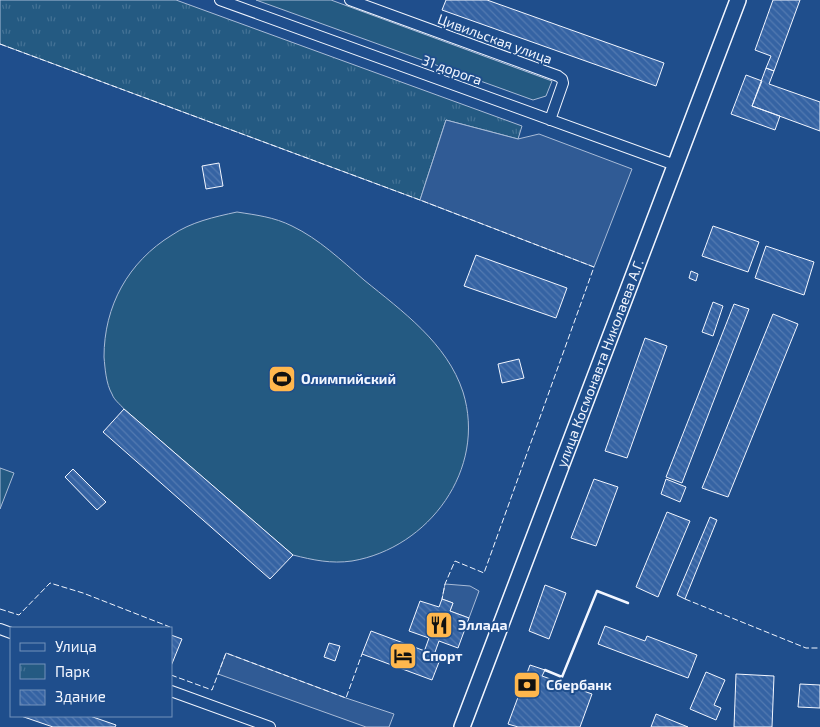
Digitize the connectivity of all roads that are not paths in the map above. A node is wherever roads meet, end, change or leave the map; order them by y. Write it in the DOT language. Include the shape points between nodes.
graph roads {
  1 [pos="220,0"];
  2 [pos="350,0"];
  3 [pos="738,0"];
  4 [pos="550,120"];
  5 [pos="675,165"];
  6 [pos="172,691"];
  7 [pos="270,727"];
  8 [pos="462,727"];
  1 -- 4 [label="street, 31 дорога"];
  2 -- 4 [label="street, Цивильская улица" via="558,76 563,83"];
  3 -- 5 [label="street, улица Космонавта Николаева А.Г."];
  4 -- 5 [label="street, 31 дорога"];
  5 -- 8 [label="street, улица Космонавта Николаева А.Г."];
  6 -- 7 [label="street"];
}
